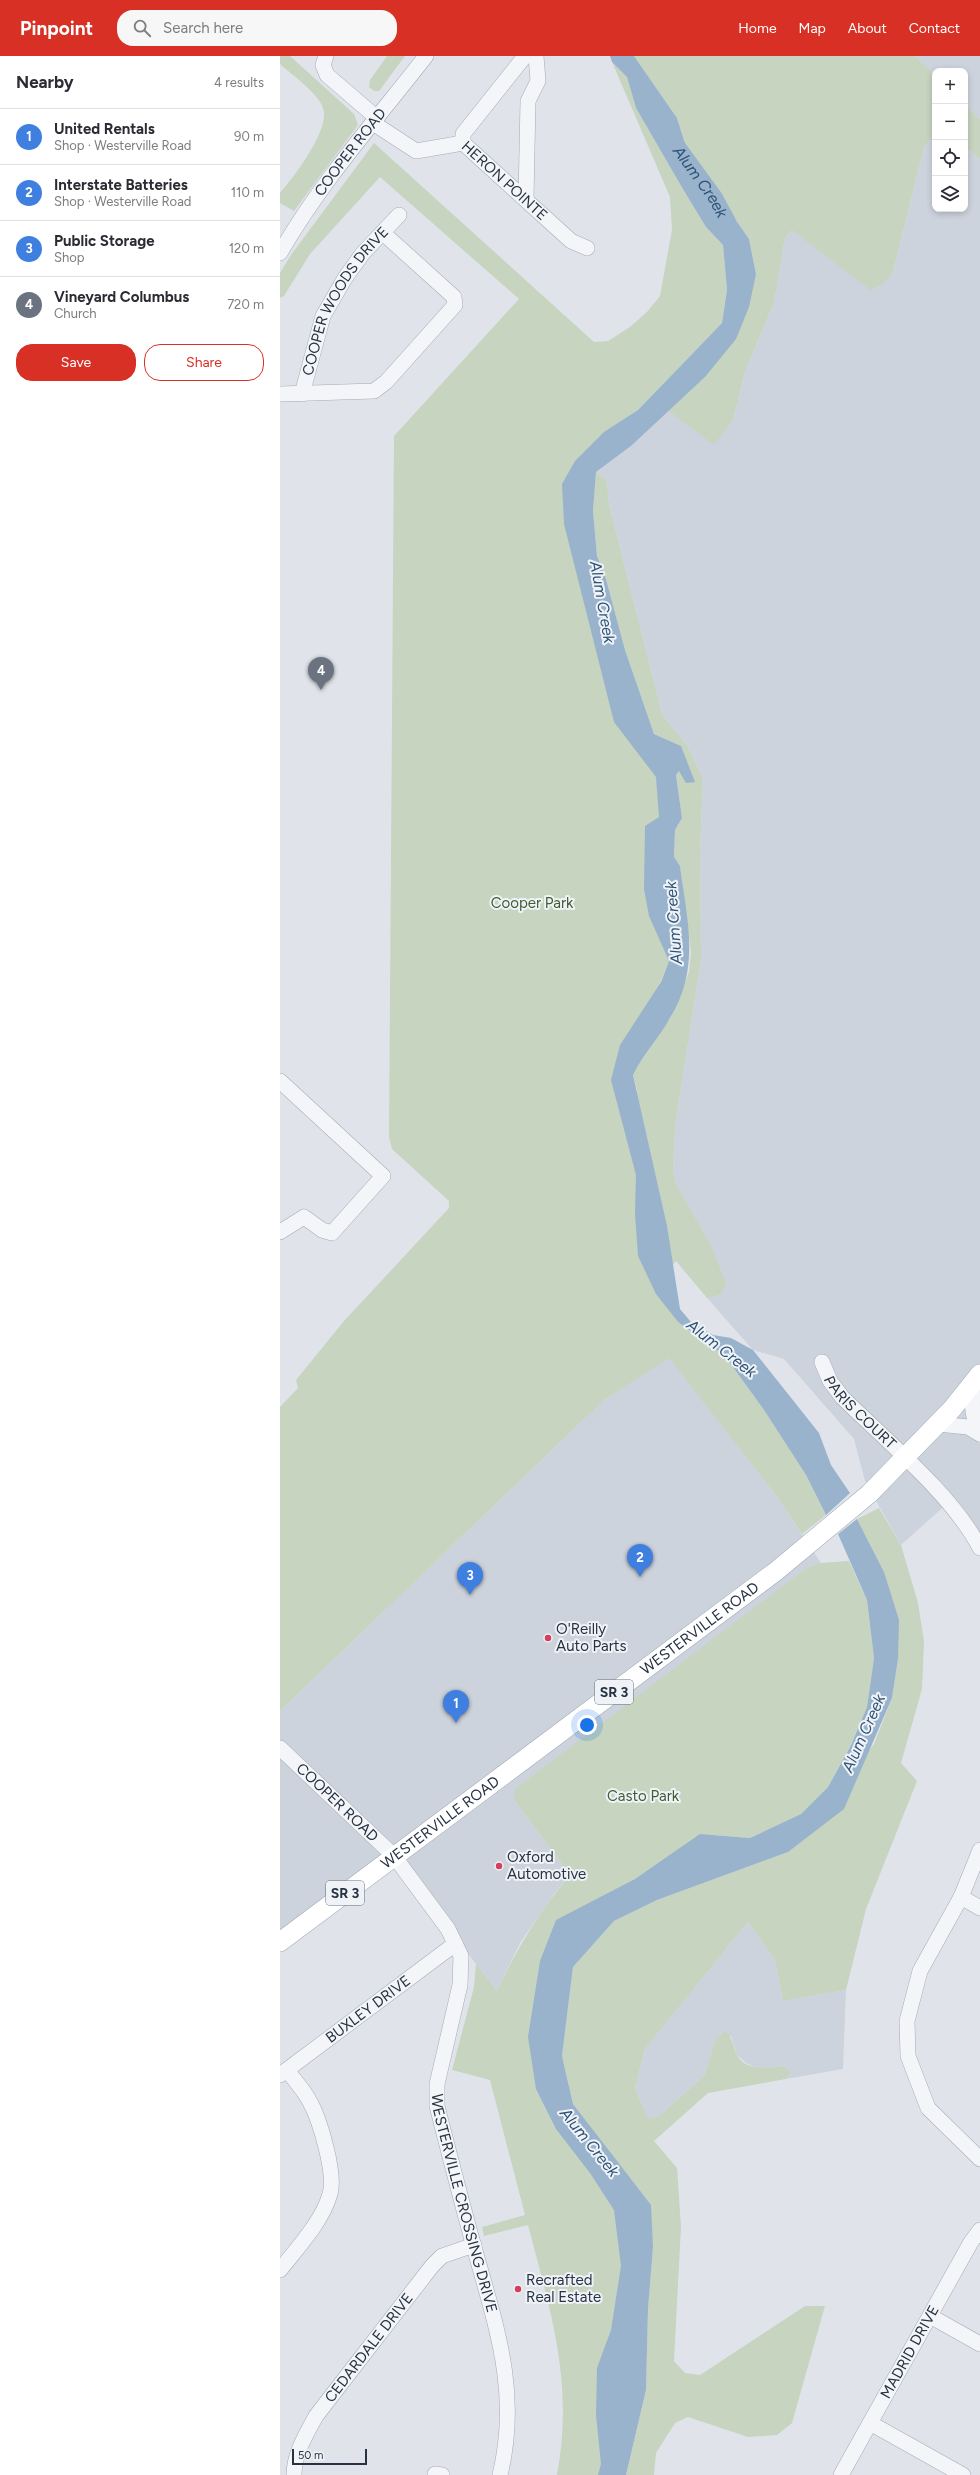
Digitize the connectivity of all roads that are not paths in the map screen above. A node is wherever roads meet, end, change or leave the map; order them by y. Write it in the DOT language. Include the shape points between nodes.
graph roads {
  1 [pos="326,56"];
  2 [pos="426,56"];
  3 [pos="525,56"];
  4 [pos="536,56"];
  5 [pos="375,121"];
  6 [pos="463,143"];
  7 [pos="526,199"];
  8 [pos="399,215"];
  9 [pos="383,233"];
  10 [pos="587,248"];
  11 [pos="280,253"];
  12 [pos="280,394"];
  13 [pos="302,394"];
  14 [pos="280,1081"];
  15 [pos="280,1232"];
  16 [pos="822,1362"];
  17 [pos="978,1377"];
  18 [pos="938,1424"];
  19 [pos="980,1434"];
  20 [pos="905,1458"];
  21 [pos="980,1548"];
  22 [pos="280,1748"];
  23 [pos="980,1850"];
  24 [pos="394,1856"];
  25 [pos="960,1897"];
  26 [pos="980,1908"];
  27 [pos="280,1942"];
  28 [pos="455,1944"];
  29 [pos="283,2072"];
  30 [pos="980,2159"];
  31 [pos="980,2230"];
  32 [pos="474,2245"];
  33 [pos="280,2270"];
  34 [pos="930,2316"];
  35 [pos="980,2344"];
  36 [pos="870,2423"];
  37 [pos="294,2475"];
  38 [pos="500,2475"];
  39 [pos="841,2475"];
  40 [pos="962,2475"];
  1 -- 5 [label="street, HERON POINTE" via="323,65 327,75"];
  2 -- 5 [label="street, COOPER ROAD"];
  3 -- 6 [label="street" via="463,134"];
  4 -- 7 [label="street" via="538,81 528,102"];
  5 -- 6 [label="street, HERON POINTE" via="416,151"];
  5 -- 11 [label="street, COOPER ROAD" via="297,224"];
  6 -- 7 [label="street, HERON POINTE"];
  7 -- 10 [label="street, HERON POINTE" via="571,241"];
  8 -- 9 [label="street, COOPER WOODS DRIVE"];
  9 -- 13 [label="street, COOPER WOODS DRIVE" via="363,253 323,316"];
  9 -- 13 [label="street" via="454,297 455,305 386,382 374,391"];
  12 -- 13 [label="street"];
  14 -- 15 [label="street" via="383,1176 332,1233 322,1230 304,1217"];
  16 -- 20 [label="street, PARIS COURT" via="830,1381 842,1397"];
  17 -- 18 [label="main road, WESTERVILLE ROAD / SR 3"];
  17 -- 19 [label="street" via="971,1405"];
  18 -- 19 [label="street" via="968,1427"];
  18 -- 20 [label="main road, WESTERVILLE ROAD / SR 3"];
  20 -- 21 [label="street, PARIS COURT" via="940,1494 974,1536"];
  20 -- 24 [label="main road, WESTERVILLE ROAD / SR 3" via="869,1494 775,1572"];
  22 -- 24 [label="street, COOPER ROAD"];
  23 -- 25 [label="street"];
  24 -- 27 [label="main road, WESTERVILLE ROAD / SR 3"];
  24 -- 28 [label="street, WESTERVILLE CROSSING DRIVE" via="448,1929"];
  25 -- 26 [label="street"];
  25 -- 30 [label="street" via="920,1971 907,2021 908,2056 928,2108"];
  28 -- 29 [label="street, BUXLEY DRIVE"];
  28 -- 32 [label="street, WESTERVILLE CROSSING DRIVE" via="461,1956 460,1985 437,2084 437,2106"];
  29 -- 33 [label="street" via="310,2100 317,2116 329,2162 330,2193 317,2221"];
  31 -- 34 [label="street, MADRID DRIVE"];
  32 -- 37 [label="street, CEDARDALE DRIVE" via="442,2256 432,2266 316,2416 303,2440"];
  32 -- 38 [label="street, WESTERVILLE CROSSING DRIVE" via="501,2340 508,2396 506,2450"];
  34 -- 35 [label="street"];
  34 -- 36 [label="street, MADRID DRIVE"];
  36 -- 39 [label="street, MADRID DRIVE"];
  36 -- 40 [label="street"];
}
